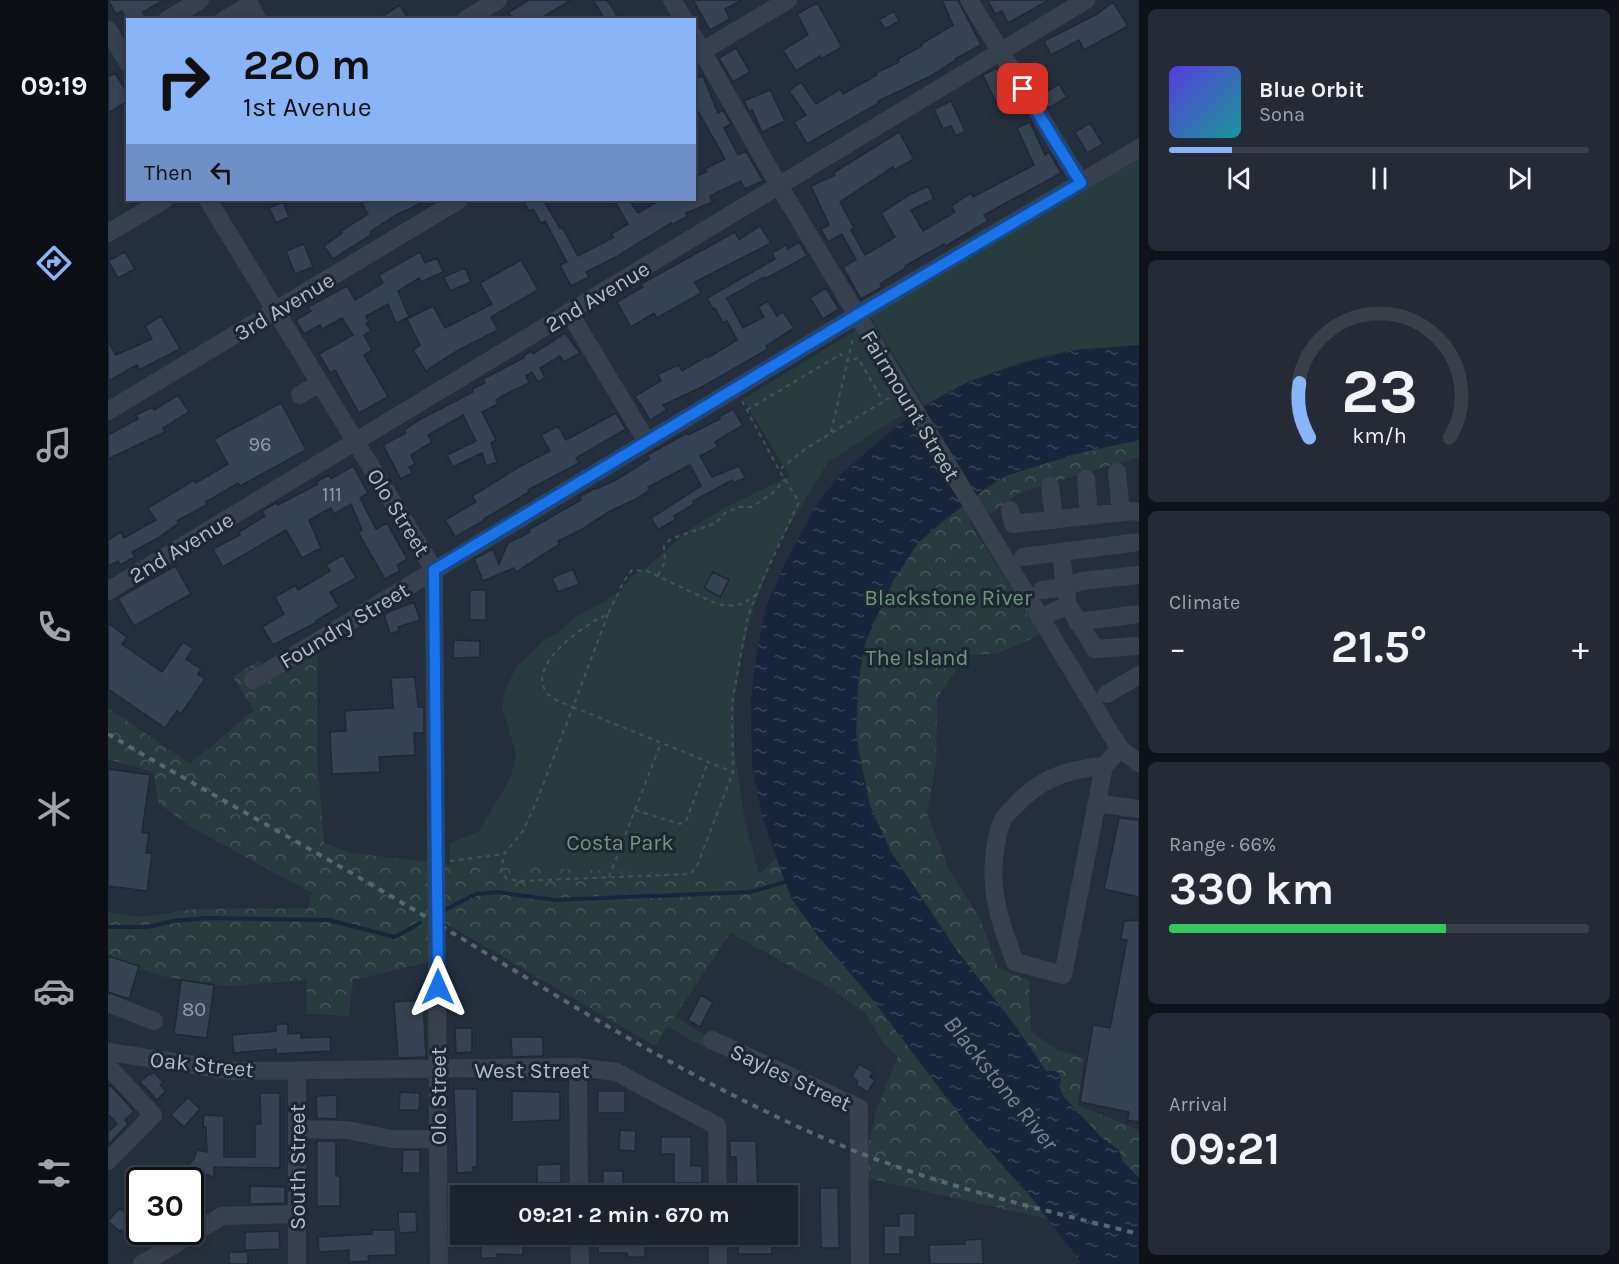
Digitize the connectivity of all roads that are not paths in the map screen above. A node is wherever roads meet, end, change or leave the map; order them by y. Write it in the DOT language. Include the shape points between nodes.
graph roads {
  1 [pos="200,0"];
  2 [pos="498,0"];
  3 [pos="672,0"];
  4 [pos="788,0"];
  5 [pos="969,0"];
  6 [pos="1086,0"];
  7 [pos="170,18"];
  8 [pos="227,18"];
  9 [pos="257,18"];
  10 [pos="468,18"];
  11 [pos="683,18"];
  12 [pos="108,30"];
  13 [pos="697,48"];
  14 [pos="120,52"];
  15 [pos="1000,52"];
  16 [pos="1139,148"];
  17 [pos="1081,183"];
  18 [pos="780,186"];
  19 [pos="162,201"];
  20 [pos="209,201"];
  21 [pos="457,201"];
  22 [pos="108,233"];
  23 [pos="276,312"];
  24 [pos="569,312"];
  25 [pos="857,315"];
  26 [pos="319,383"];
  27 [pos="300,395"];
  28 [pos="108,411"];
  29 [pos="355,442"];
  30 [pos="647,442"];
  31 [pos="1117,472"];
  32 [pos="1086,479"];
  33 [pos="1050,486"];
  34 [pos="1010,510"];
  35 [pos="1130,512"];
  36 [pos="1089,516"];
  37 [pos="1054,520"];
  38 [pos="1139,542"];
  39 [pos="1061,552"];
  40 [pos="1023,557"];
  41 [pos="434,570"];
  42 [pos="1139,575"];
  43 [pos="1065,587"];
  44 [pos="1042,590"];
  45 [pos="108,591"];
  46 [pos="1068,605"];
  47 [pos="1139,614"];
  48 [pos="1040,618"];
  49 [pos="1077,622"];
  50 [pos="1139,646"];
  51 [pos="1139,675"];
  52 [pos="253,680"];
  53 [pos="1107,694"];
  54 [pos="1120,750"];
  55 [pos="1139,762"];
  56 [pos="1104,766"];
  57 [pos="1097,803"];
  58 [pos="1139,809"];
  59 [pos="108,1003"];
  60 [pos="154,1021"];
  61 [pos="712,1040"];
  62 [pos="108,1052"];
  63 [pos="578,1068"];
  64 [pos="438,1069"];
  65 [pos="109,1070"];
  66 [pos="297,1070"];
  67 [pos="297,1129"];
  68 [pos="439,1139"];
  69 [pos="108,1161"];
  70 [pos="579,1185"];
  71 [pos="718,1185"];
  72 [pos="297,1214"];
  73 [pos="579,1245"];
  74 [pos="718,1245"];
  75 [pos="142,1264"];
  76 [pos="297,1264"];
  77 [pos="439,1264"];
  78 [pos="580,1264"];
  79 [pos="718,1264"];
  80 [pos="860,1264"];
  1 -- 7 [label="street"];
  2 -- 10 [label="street"];
  3 -- 11 [label="street"];
  4 -- 13 [label="street"];
  5 -- 15 [label="street"];
  6 -- 15 [label="street, 2nd Avenue"];
  8 -- 9 [label="street" via="249,5"];
  12 -- 14 [label="street"];
  13 -- 18 [label="street, Fairmount Street"];
  15 -- 17 [label="street"];
  15 -- 18 [label="street, 2nd Avenue"];
  16 -- 17 [label="street, Foundry Street"];
  17 -- 25 [label="street, Foundry Street"];
  18 -- 24 [label="street, 2nd Avenue"];
  18 -- 25 [label="street, Fairmount Street"];
  19 -- 22 [label="street"];
  20 -- 23 [label="street, Olo Street"];
  21 -- 23 [label="street, 3rd Avenue"];
  23 -- 26 [label="street, Olo Street"];
  23 -- 28 [label="street, 3rd Avenue"];
  24 -- 29 [label="street, 2nd Avenue"];
  24 -- 30 [label="street"];
  25 -- 30 [label="street, Foundry Street"];
  25 -- 48 [label="street, Fairmount Street"];
  26 -- 27 [label="street"];
  26 -- 29 [label="street, Olo Street"];
  29 -- 41 [label="street, Olo Street"];
  29 -- 45 [label="street, 2nd Avenue"];
  30 -- 41 [label="street, Foundry Street"];
  31 -- 35 [label="street"];
  32 -- 36 [label="street"];
  33 -- 37 [label="street"];
  34 -- 37 [label="street" via="1012,524"];
  35 -- 36 [label="street"];
  36 -- 37 [label="street"];
  38 -- 39 [label="street"];
  39 -- 40 [label="street"];
  39 -- 43 [label="street"];
  41 -- 52 [label="street, Foundry Street"];
  41 -- 64 [label="street, Olo Street"];
  42 -- 43 [label="street" via="1082,581"];
  43 -- 44 [label="street"];
  43 -- 46 [label="street"];
  46 -- 48 [label="street"];
  46 -- 49 [label="street"];
  47 -- 49 [label="street"];
  48 -- 54 [label="street, Fairmount Street"];
  49 -- 50 [label="street" via="1095,649"];
  51 -- 53 [label="street"];
  54 -- 55 [label="street, Fairmount Street"];
  54 -- 56 [label="street"];
  56 -- 57 [label="street"];
  56 -- 57 [label="street" via="1089,767 1036,786 1002,820 994,886 1015,962 1063,975"];
  57 -- 58 [label="street"];
  59 -- 60 [label="street"];
  61 -- 80 [label="street, Sayles Street" via="860,1108"];
  62 -- 66 [label="street, Oak Street" via="233,1071"];
  63 -- 64 [label="street, West Street"];
  63 -- 70 [label="street"];
  63 -- 71 [label="street, West Street" via="616,1072 717,1126"];
  64 -- 66 [label="street, West Street"];
  64 -- 68 [label="street, Olo Street"];
  65 -- 69 [label="street" via="153,1115"];
  66 -- 67 [label="street, South Street"];
  67 -- 68 [label="street" via="347,1130 392,1140"];
  67 -- 72 [label="street, South Street"];
  68 -- 77 [label="street, Olo Street"];
  72 -- 75 [label="street" via="222,1216"];
  72 -- 76 [label="street, South Street"];
  73 -- 78 [label="street"];
  74 -- 79 [label="street"];
}
